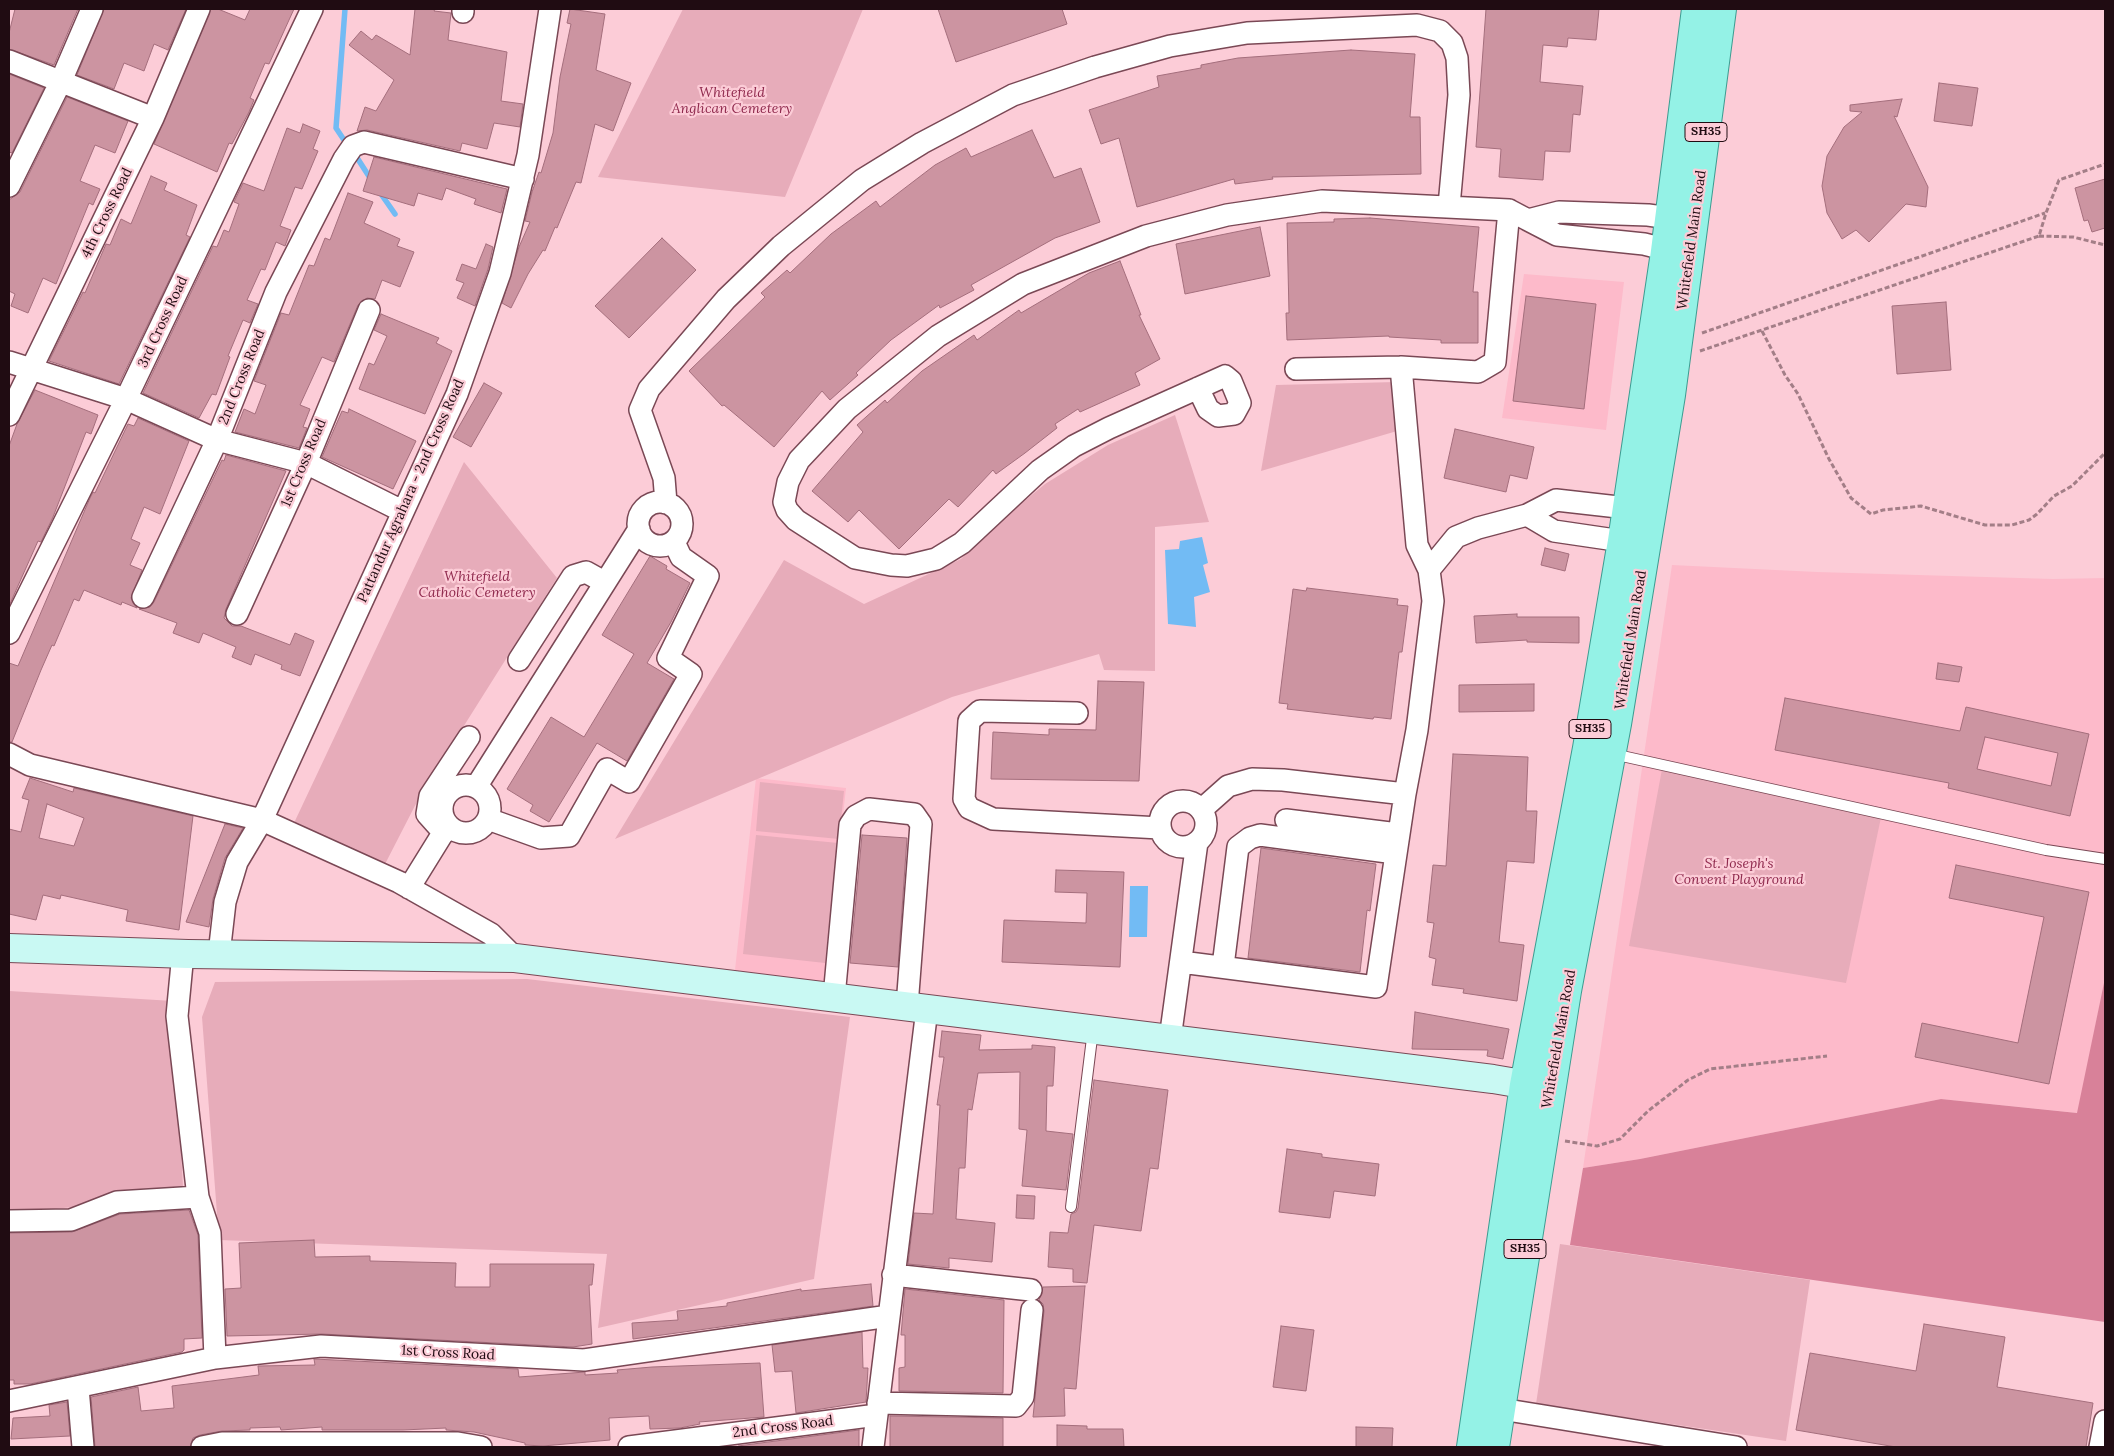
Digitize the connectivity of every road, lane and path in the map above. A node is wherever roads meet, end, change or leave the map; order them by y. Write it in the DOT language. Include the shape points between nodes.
graph roads {
  1 [pos="92,9"];
  2 [pos="199,9"];
  3 [pos="312,9"];
  4 [pos="550,9"];
  5 [pos="1696,9"];
  6 [pos="1722,9"];
  7 [pos="9,60"];
  8 [pos="61,81"];
  9 [pos="153,118"];
  10 [pos="2105,164"];
  11 [pos="523,179"];
  12 [pos="9,186"];
  13 [pos="1449,206"];
  14 [pos="1509,210"];
  15 [pos="2046,213"];
  16 [pos="1528,220"];
  17 [pos="1681,220"];
  18 [pos="2039,236"];
  19 [pos="2105,245"];
  20 [pos="1664,249"];
  21 [pos="1690,255"];
  22 [pos="369,310"];
  23 [pos="1762,330"];
  24 [pos="1677,350"];
  25 [pos="9,362"];
  26 [pos="1296,368"];
  27 [pos="1401,368"];
  28 [pos="30,370"];
  29 [pos="1198,388"];
  30 [pos="126,399"];
  31 [pos="9,415"];
  32 [pos="217,440"];
  33 [pos="2105,453"];
  34 [pos="306,463"];
  35 [pos="666,503"];
  36 [pos="1627,508"];
  37 [pos="402,511"];
  38 [pos="1527,515"];
  39 [pos="639,529"];
  40 [pos="1622,541"];
  41 [pos="674,542"];
  42 [pos="1428,570"];
  43 [pos="604,582"];
  44 [pos="143,597"];
  45 [pos="237,614"];
  46 [pos="9,633"];
  47 [pos="519,660"];
  48 [pos="1078,713"];
  49 [pos="469,738"];
  50 [pos="1600,751"];
  51 [pos="9,754"];
  52 [pos="476,786"];
  53 [pos="1405,794"];
  54 [pos="1202,810"];
  55 [pos="488,819"];
  56 [pos="262,820"];
  57 [pos="1286,820"];
  58 [pos="1160,828"];
  59 [pos="446,829"];
  60 [pos="1197,842"];
  61 [pos="1396,843"];
  62 [pos="2105,859"];
  63 [pos="409,888"];
  64 [pos="9,948"];
  65 [pos="183,954"];
  66 [pos="219,954"];
  67 [pos="514,958"];
  68 [pos="1181,962"];
  69 [pos="1224,966"];
  70 [pos="834,997"];
  71 [pos="917,1007"];
  72 [pos="1093,1029"];
  73 [pos="1170,1039"];
  74 [pos="1827,1056"];
  75 [pos="1537,1087"];
  76 [pos="1542,1139"];
  77 [pos="198,1197"];
  78 [pos="1071,1207"];
  79 [pos="9,1221"];
  80 [pos="893,1275"];
  81 [pos="888,1316"];
  82 [pos="215,1358"];
  83 [pos="78,1388"];
  84 [pos="9,1401"];
  85 [pos="878,1409"];
  86 [pos="1501,1409"];
  87 [pos="2105,1421"];
  88 [pos="308,1445"];
  89 [pos="83,1447"];
  90 [pos="202,1447"];
  91 [pos="481,1447"];
  92 [pos="629,1447"];
  93 [pos="873,1447"];
  94 [pos="1471,1447"];
  95 [pos="1495,1447"];
  96 [pos="1736,1447"];
  97 [pos="2100,1447"];
  1 -- 8 [label="street"];
  2 -- 9 [label="street, 4th Cross Road"];
  3 -- 30 [label="street, 3rd Cross Road"];
  4 -- 11 [label="street, Pattandur Agrahara - 2nd Cross Road"];
  5 -- 17 [label="main road, Whitefield Main Road / SH35"];
  6 -- 17 [label="main road, Whitefield Main Road / SH35"];
  7 -- 8 [label="street"];
  8 -- 9 [label="street"];
  8 -- 12 [label="street"];
  9 -- 28 [label="street, 4th Cross Road"];
  10 -- 15 [label="path" via="2059,180"];
  11 -- 32 [label="street, 2nd Cross Road" via="364,142 353,146 276,292"];
  11 -- 37 [label="street, Pattandur Agrahara - 2nd Cross Road" via="500,273 457,394"];
  13 -- 14 [label="street"];
  13 -- 29 [label="street" via="1322,201 1228,216 1146,236 1023,284 938,336 847,408 799,460 788,482 784,502 786,510 855,558 908,566 936,559 962,543 1022,484 1074,446"];
  13 -- 35 [label="street" via="1460,69 1452,43 1440,31 1417,25 1246,33 1170,46 1013,95 922,143 862,180 782,246 726,299 649,389 640,410 664,478"];
  14 -- 16 [label="street"];
  14 -- 27 [label="street" via="1495,362 1478,372"];
  15 -- 18 [label="path"];
  15 -- 24 [label="path"];
  16 -- 17 [label="street" via="1559,212 1648,215"];
  16 -- 20 [label="street" via="1556,235"];
  17 -- 20 [label="main road, Whitefield Main Road / SH35"];
  17 -- 21 [label="main road, Whitefield Main Road / SH35"];
  18 -- 19 [label="path" via="2073,237"];
  18 -- 23 [label="path"];
  20 -- 21 [label="street"];
  20 -- 36 [label="main road, Whitefield Main Road / SH35"];
  21 -- 24 [label="main road, Whitefield Main Road / SH35"];
  22 -- 34 [label="street, 1st Cross Road"];
  23 -- 24 [label="path"];
  23 -- 33 [label="path" via="1852,498 1871,514 1920,506 1986,524 2012,525 2037,514 2054,496 2072,486"];
  24 -- 50 [label="main road, Whitefield Main Road / SH35"];
  25 -- 28 [label="street"];
  26 -- 27 [label="street"];
  27 -- 42 [label="street" via="1417,545"];
  28 -- 30 [label="street"];
  28 -- 31 [label="street, 4th Cross Road"];
  30 -- 32 [label="street"];
  30 -- 46 [label="street, 3rd Cross Road"];
  32 -- 34 [label="street"];
  32 -- 44 [label="street, 2nd Cross Road"];
  34 -- 37 [label="street"];
  34 -- 45 [label="street, 1st Cross Road"];
  35 -- 39 [label="street" via="658,502 645,508 640,514"];
  35 -- 41 [label="street" via="678,510 681,516 682,530"];
  36 -- 38 [label="street" via="1556,500"];
  36 -- 40 [label="main road, Whitefield Main Road / SH35"];
  37 -- 56 [label="street, Pattandur Agrahara - 2nd Cross Road"];
  38 -- 40 [label="street" via="1554,530"];
  38 -- 42 [label="street" via="1456,537"];
  39 -- 41 [label="street" via="647,542 653,545"];
  39 -- 43 [label="street"];
  40 -- 50 [label="main road, Whitefield Main Road / SH35"];
  41 -- 55 [label="street" via="681,557 708,576 668,658 691,674 629,782 606,769 569,836 542,838"];
  42 -- 53 [label="street" via="1433,601 1417,730"];
  43 -- 47 [label="street" via="586,572 573,576"];
  43 -- 52 [label="street"];
  48 -- 58 [label="street" via="980,710 969,721 964,799 969,808 993,819"];
  49 -- 59 [label="street" via="430,796 427,814"];
  50 -- 62 [label="lane" via="2046,850"];
  50 -- 75 [label="main road, Whitefield Main Road / SH35"];
  51 -- 56 [label="street" via="30,765"];
  52 -- 55 [label="street" via="490,803"];
  52 -- 59 [label="street" via="458,786 446,796 442,811"];
  53 -- 54 [label="street" via="1252,779 1228,786"];
  53 -- 61 [label="street"];
  54 -- 58 [label="street" via="1189,802 1174,803 1162,813"];
  54 -- 60 [label="street" via="1205,832"];
  55 -- 59 [label="street" via="484,826 470,833"];
  56 -- 63 [label="street"];
  56 -- 66 [label="street, Pattandur Agrahara - 2nd Cross Road" via="233,874 225,902"];
  57 -- 61 [label="street"];
  58 -- 60 [label="street" via="1167,842 1174,846 1189,847"];
  59 -- 63 [label="street"];
  60 -- 68 [label="street"];
  61 -- 69 [label="street" via="1260,835 1250,838 1238,847"];
  61 -- 69 [label="street" via="1376,987"];
  63 -- 67 [label="street" via="491,934"];
  64 -- 65 [label="street"];
  65 -- 66 [label="street"];
  65 -- 77 [label="street" via="177,1016"];
  66 -- 67 [label="street"];
  67 -- 70 [label="street"];
  68 -- 69 [label="street"];
  68 -- 73 [label="street"];
  70 -- 71 [label="street"];
  70 -- 71 [label="street" via="850,825 856,816 869,810 914,814 921,824"];
  71 -- 72 [label="street"];
  71 -- 80 [label="street"];
  72 -- 73 [label="street"];
  72 -- 78 [label="lane"];
  73 -- 75 [label="street"];
  74 -- 76 [label="path" via="1710,1069 1688,1080 1620,1138 1597,1146"];
  75 -- 76 [label="main road, Whitefield Main Road / SH35"];
  75 -- 94 [label="main road, Whitefield Main Road / SH35"];
  76 -- 86 [label="main road, Whitefield Main Road / SH35"];
  77 -- 79 [label="street" via="117,1202 72,1220"];
  77 -- 82 [label="street" via="210,1233"];
  80 -- 81 [label="street"];
  80 -- 85 [label="street, 2nd Cross Road" via="1032,1300 1023,1397 1016,1406"];
  81 -- 82 [label="street, 1st Cross Road" via="584,1360 321,1346"];
  81 -- 85 [label="street"];
  82 -- 83 [label="street, 1st Cross Road"];
  83 -- 84 [label="street, 1st Cross Road"];
  83 -- 89 [label="street"];
  85 -- 92 [label="street, 2nd Cross Road"];
  85 -- 93 [label="street"];
  86 -- 95 [label="main road, Whitefield Main Road / SH35"];
  86 -- 96 [label="street"];
  87 -- 97 [label="street"];
  88 -- 90 [label="street" via="222,1443"];
  88 -- 91 [label="street" via="458,1443"];
}
